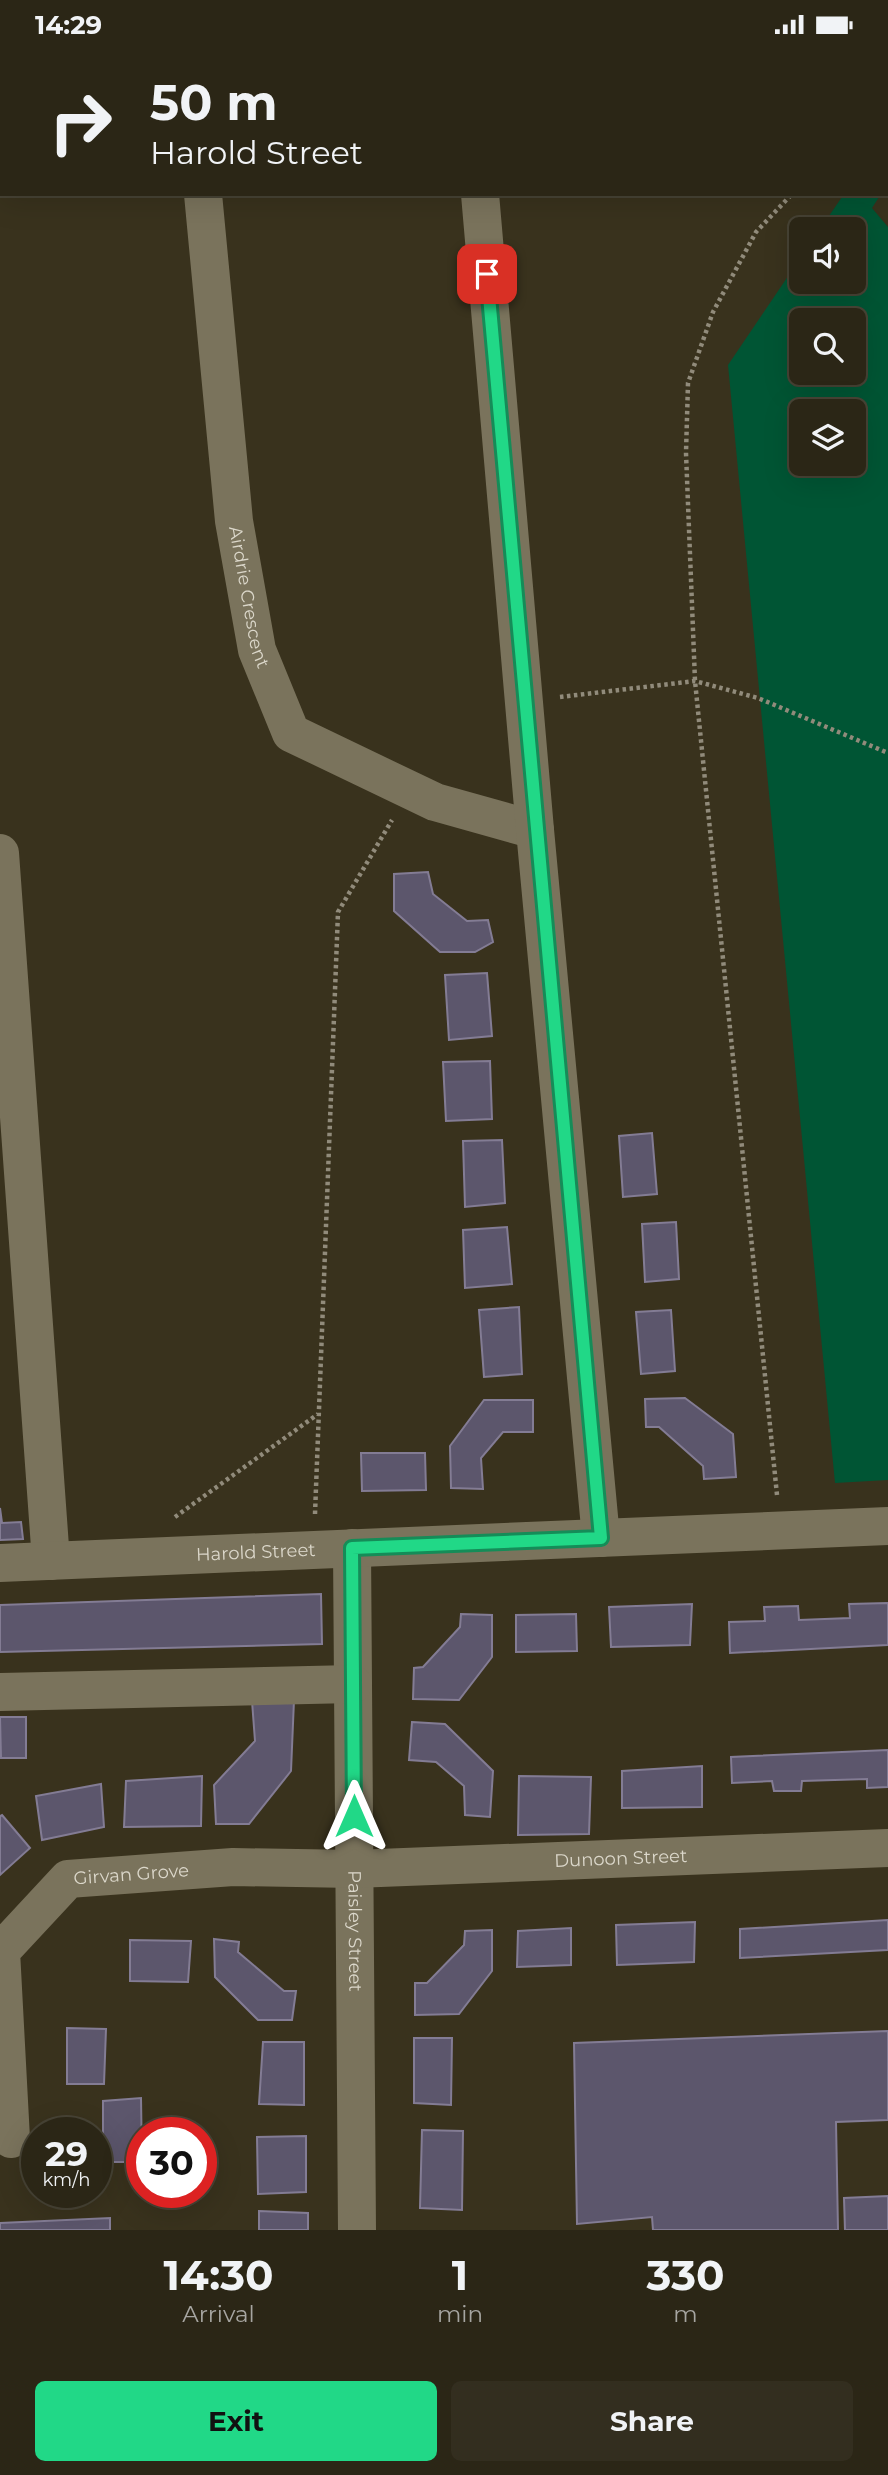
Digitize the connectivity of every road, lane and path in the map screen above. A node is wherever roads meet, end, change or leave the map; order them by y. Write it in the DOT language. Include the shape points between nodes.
graph roads {
  1 [pos="203,196"];
  2 [pos="480,196"];
  3 [pos="790,196"];
  4 [pos="695,681"];
  5 [pos="523,701"];
  6 [pos="888,753"];
  7 [pos="410,790"];
  8 [pos="535,830"];
  9 [pos="0,853"];
  10 [pos="5,972"];
  11 [pos="9,1089"];
  12 [pos="319,1414"];
  13 [pos="168,1522"];
  14 [pos="888,1526"];
  15 [pos="780,1530"];
  16 [pos="601,1538"];
  17 [pos="352,1548"];
  18 [pos="314,1550"];
  19 [pos="51,1560"];
  20 [pos="0,1563"];
  21 [pos="353,1683"];
  22 [pos="0,1692"];
  23 [pos="888,1848"];
  24 [pos="354,1869"];
  25 [pos="11,2139"];
  26 [pos="357,2230"];
  1 -- 7 [label="street, Airdrie Crescent" via="234,521 257,650 291,733"];
  2 -- 5 [label="street"];
  3 -- 4 [label="path" via="756,232 713,312 688,383 686,453"];
  4 -- 5 [label="path"];
  4 -- 6 [label="path" via="758,698"];
  4 -- 15 [label="path"];
  5 -- 8 [label="street"];
  7 -- 8 [label="street, Airdrie Crescent" via="436,802"];
  7 -- 12 [label="path" via="338,912"];
  8 -- 16 [label="street"];
  9 -- 10 [label="street"];
  10 -- 11 [label="street"];
  11 -- 19 [label="street"];
  12 -- 13 [label="path"];
  12 -- 18 [label="path"];
  14 -- 15 [label="street, Harold Street"];
  15 -- 16 [label="street, Harold Street"];
  16 -- 17 [label="street, Harold Street"];
  17 -- 18 [label="street, Harold Street"];
  17 -- 21 [label="street, Paisley Street"];
  18 -- 19 [label="street, Harold Street"];
  19 -- 20 [label="street, Harold Street"];
  21 -- 22 [label="street"];
  21 -- 24 [label="street, Paisley Street"];
  23 -- 24 [label="street, Dunoon Street"];
  24 -- 25 [label="street, Girvan Grove" via="233,1867 68,1879 1,1951"];
  24 -- 26 [label="street, Paisley Street"];
}
